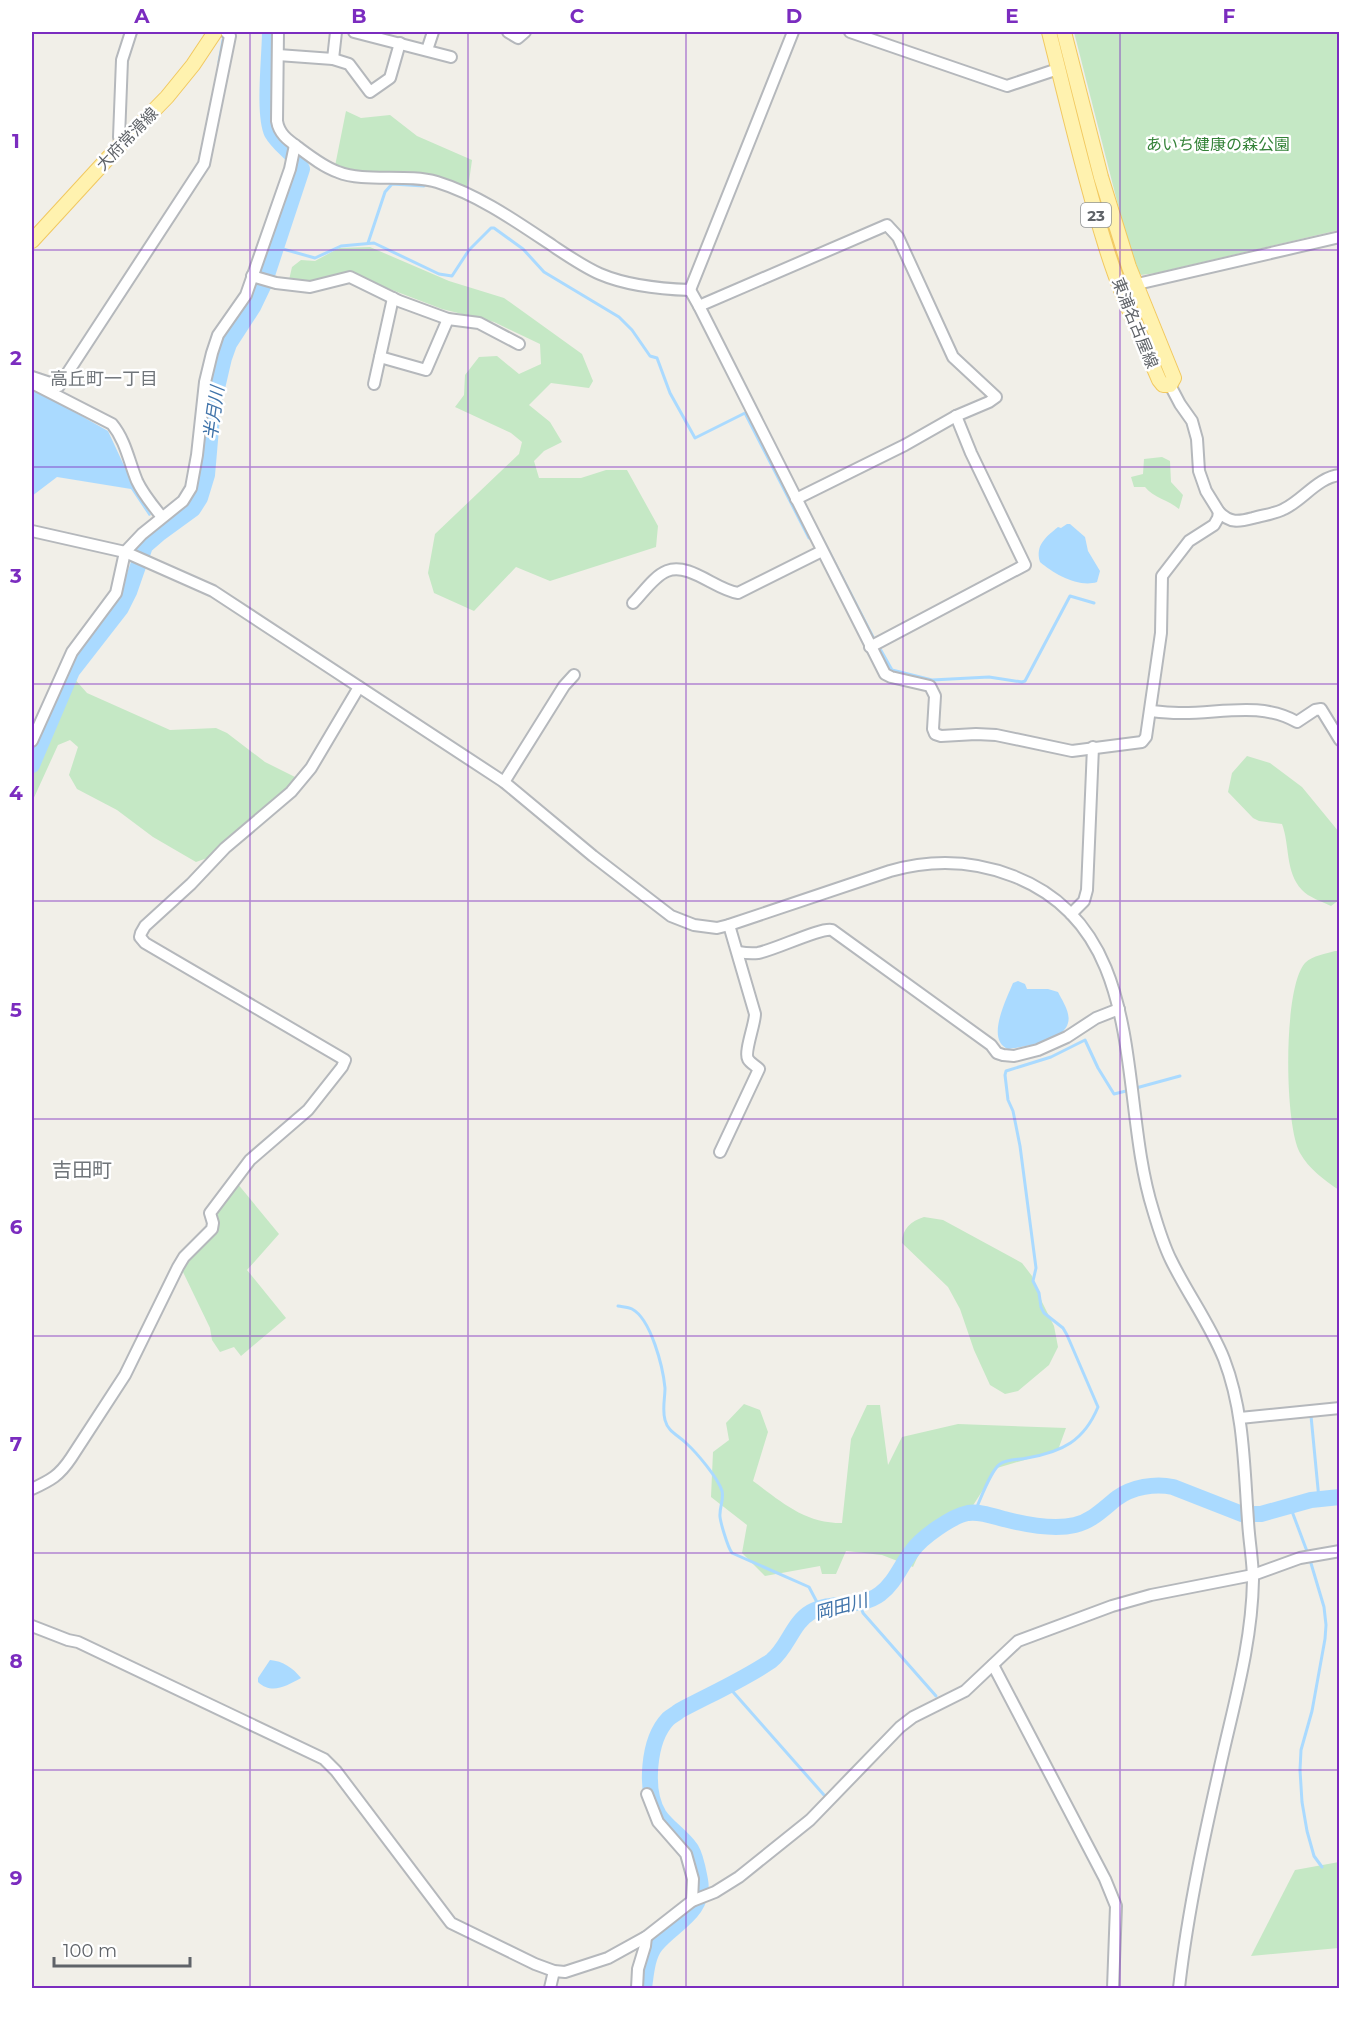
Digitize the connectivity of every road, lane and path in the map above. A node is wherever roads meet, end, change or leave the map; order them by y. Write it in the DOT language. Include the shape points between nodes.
graph roads {
  1 [pos="131,32"];
  2 [pos="214,32"];
  3 [pos="226,32"];
  4 [pos="278,32"];
  5 [pos="336,32"];
  6 [pos="354,32"];
  7 [pos="433,32"];
  8 [pos="508,32"];
  9 [pos="525,32"];
  10 [pos="793,32"];
  11 [pos="850,32"];
  12 [pos="1049,32"];
  13 [pos="1064,32"];
  14 [pos="400,43"];
  15 [pos="427,50"];
  16 [pos="278,55"];
  17 [pos="451,57"];
  18 [pos="333,59"];
  19 [pos="1058,69"];
  20 [pos="121,144"];
  21 [pos="294,147"];
  22 [pos="1340,237"];
  23 [pos="32,241"];
  24 [pos="256,278"];
  25 [pos="1135,284"];
  26 [pos="1120,288"];
  27 [pos="690,290"];
  28 [pos="393,298"];
  29 [pos="699,306"];
  30 [pos="448,319"];
  31 [pos="519,344"];
  32 [pos="380,357"];
  33 [pos="32,377"];
  34 [pos="32,383"];
  35 [pos="374,384"];
  36 [pos="1170,385"];
  37 [pos="956,416"];
  38 [pos="1340,475"];
  39 [pos="796,499"];
  40 [pos="1219,512"];
  41 [pos="162,517"];
  42 [pos="32,531"];
  43 [pos="822,551"];
  44 [pos="128,554"];
  45 [pos="633,603"];
  46 [pos="870,648"];
  47 [pos="574,675"];
  48 [pos="359,687"];
  49 [pos="1150,711"];
  50 [pos="1340,740"];
  51 [pos="32,741"];
  52 [pos="1093,747"];
  53 [pos="504,782"];
  54 [pos="1071,914"];
  55 [pos="729,926"];
  56 [pos="738,952"];
  57 [pos="1119,1009"];
  58 [pos="720,1152"];
  59 [pos="1340,1408"];
  60 [pos="1240,1418"];
  61 [pos="32,1489"];
  62 [pos="1340,1551"];
  63 [pos="1253,1575"];
  64 [pos="32,1626"];
  65 [pos="993,1665"];
  66 [pos="647,1794"];
  67 [pos="697,1899"];
  68 [pos="646,1937"];
  69 [pos="554,1971"];
  70 [pos="550,1989"];
  71 [pos="637,1989"];
  72 [pos="1113,1989"];
  73 [pos="1179,1989"];
  1 -- 20 [label="street" via="122,60"];
  2 -- 20 [label="main road, 大府常滑線" via="167,98"];
  3 -- 33 [label="street" via="230,36 204,164 59,386"];
  4 -- 16 [label="street"];
  5 -- 18 [label="street"];
  6 -- 14 [label="street"];
  7 -- 15 [label="street"];
  8 -- 9 [label="street" via="518,38"];
  10 -- 27 [label="street"];
  11 -- 19 [label="street" via="1007,86"];
  12 -- 19 [label="main road, 東浦名古屋線 / 23"];
  13 -- 25 [label="main road, 東浦名古屋線 / 23" via="1101,177"];
  14 -- 15 [label="street"];
  14 -- 18 [label="street" via="390,78 370,92 349,64"];
  15 -- 17 [label="street"];
  16 -- 18 [label="street"];
  16 -- 21 [label="street" via="279,130"];
  19 -- 26 [label="main road, 東浦名古屋線 / 23" via="1091,198"];
  20 -- 23 [label="main road, 大府常滑線"];
  21 -- 24 [label="street"];
  21 -- 27 [label="street" via="338,173 419,178 456,190 499,211 607,277 643,286"];
  22 -- 25 [label="street"];
  24 -- 28 [label="street" via="310,287 350,277"];
  24 -- 41 [label="street" via="218,335 212,353 191,488 183,501"];
  25 -- 26 [label="street"];
  25 -- 36 [label="main road, 東浦名古屋線 / 23" via="1174,378"];
  26 -- 36 [label="main road, 東浦名古屋線 / 23" via="1159,380"];
  27 -- 29 [label="street"];
  28 -- 30 [label="street"];
  28 -- 32 [label="street"];
  29 -- 37 [label="street" via="887,225 898,237 953,357 996,397"];
  29 -- 39 [label="street"];
  30 -- 31 [label="street" via="479,323"];
  30 -- 32 [label="street" via="426,370"];
  32 -- 35 [label="street"];
  34 -- 41 [label="street" via="112,424 129,454 143,493"];
  36 -- 40 [label="street" via="1192,421 1199,471"];
  37 -- 39 [label="street" via="905,446"];
  37 -- 46 [label="street" via="1025,565"];
  38 -- 40 [label="street" via="1326,479 1284,509 1238,521"];
  39 -- 43 [label="street"];
  40 -- 49 [label="street" via="1214,525 1189,541 1162,576 1161,633"];
  41 -- 44 [label="street"];
  42 -- 44 [label="street"];
  43 -- 45 [label="street" via="738,594 684,570 667,571"];
  43 -- 46 [label="street"];
  44 -- 48 [label="street" via="213,591"];
  44 -- 51 [label="street" via="116,593 72,652"];
  46 -- 52 [label="street" via="885,674 934,690 935,734 996,735 1072,751"];
  47 -- 53 [label="street"];
  48 -- 53 [label="street"];
  48 -- 61 [label="street" via="303,780 225,848 145,926 140,938 345,1059 308,1110 250,1160 210,1213 212,1229 184,1257 125,1375 62,1472"];
  49 -- 50 [label="street" via="1249,710 1297,722 1322,709"];
  49 -- 52 [label="street" via="1142,742"];
  52 -- 54 [label="street" via="1087,890 1084,902"];
  53 -- 55 [label="street" via="671,915 694,925"];
  54 -- 55 [label="street" via="1026,881 991,868 944,862 890,870"];
  54 -- 57 [label="street" via="1104,961"];
  55 -- 56 [label="street"];
  56 -- 57 [label="street" via="758,953 821,930 832,930 1003,1055 1014,1056 1055,1044 1096,1018"];
  56 -- 58 [label="street" via="755,1014 746,1055 759,1069"];
  57 -- 60 [label="street" via="1150,1202 1170,1259 1222,1355"];
  59 -- 60 [label="street"];
  60 -- 63 [label="street"];
  62 -- 63 [label="street" via="1300,1558"];
  63 -- 65 [label="street" via="1112,1605 1018,1641"];
  63 -- 73 [label="street" via="1249,1635 1203,1843"];
  64 -- 69 [label="street" via="97,1650 324,1759 451,1923"];
  65 -- 67 [label="street" via="965,1691 900,1726 790,1838 739,1877"];
  65 -- 72 [label="street" via="1116,1906"];
  66 -- 67 [label="street" via="658,1822 686,1854"];
  67 -- 68 [label="street"];
  68 -- 69 [label="street" via="593,1964"];
  68 -- 71 [label="street"];
  69 -- 70 [label="street"];
}
